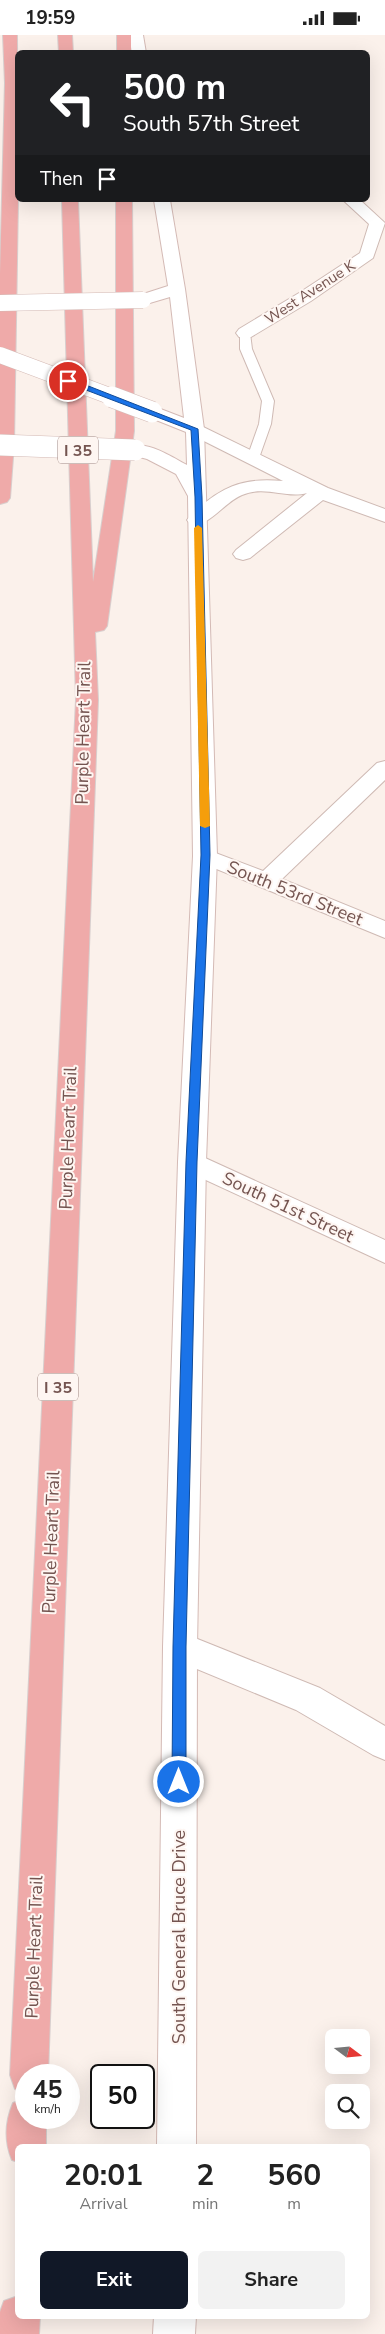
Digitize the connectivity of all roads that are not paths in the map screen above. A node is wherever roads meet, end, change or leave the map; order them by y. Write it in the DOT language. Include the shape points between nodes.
graph roads {
  1 [pos="10,35"];
  2 [pos="65,35"];
  3 [pos="124,35"];
  4 [pos="136,35"];
  5 [pos="66,50"];
  6 [pos="124,50"];
  7 [pos="138,50"];
  8 [pos="70,202"];
  9 [pos="124,202"];
  10 [pos="162,202"];
  11 [pos="353,202"];
  12 [pos="177,289"];
  13 [pos="0,303"];
  14 [pos="245,333"];
  15 [pos="0,355"];
  16 [pos="194,429"];
  17 [pos="0,445"];
  18 [pos="253,458"];
  19 [pos="321,492"];
  20 [pos="0,498"];
  21 [pos="198,508"];
  22 [pos="385,517"];
  23 [pos="243,554"];
  24 [pos="86,700"];
  25 [pos="385,768"];
  26 [pos="206,855"];
  27 [pos="265,882"];
  28 [pos="385,930"];
  29 [pos="192,1162"];
  30 [pos="385,1252"];
  31 [pos="180,1647"];
  32 [pos="385,1744"];
  33 [pos="29,2064"];
  34 [pos="27,2129"];
  35 [pos="26,2144"];
  36 [pos="177,2144"];
  37 [pos="19,2319"];
  38 [pos="175,2319"];
  39 [pos="18,2334"];
  40 [pos="174,2334"];
  1 -- 20 [label="highway" via="12,83 5,444"];
  2 -- 5 [label="highway"];
  3 -- 6 [label="highway"];
  4 -- 7 [label="main road"];
  8 -- 24 [label="highway, Purple Heart Trail / I 35"];
  9 -- 24 [label="highway" via="125,431"];
  10 -- 12 [label="main road, South General Bruce Drive"];
  11 -- 14 [label="main road, West Avenue K" via="377,223 367,255"];
  12 -- 13 [label="main road, bridge" via="143,300"];
  12 -- 16 [label="main road, South General Bruce Drive"];
  14 -- 18 [label="lane" via="246,349 268,401 265,424"];
  15 -- 16 [label="main road, bridge"];
  16 -- 18 [label="main road"];
  16 -- 21 [label="main road, South General Bruce Drive"];
  17 -- 21 [label="main road, bridge" via="135,450 154,455 183,470"];
  18 -- 19 [label="main road"];
  19 -- 21 [label="main road" via="277,485 235,489"];
  19 -- 22 [label="main road"];
  19 -- 23 [label="main road"];
  21 -- 26 [label="main road, South General Bruce Drive"];
  24 -- 33 [label="highway, Purple Heart Trail / I 35"];
  25 -- 27 [label="main road"];
  26 -- 27 [label="main road, South 53rd Street"];
  26 -- 29 [label="main road, South General Bruce Drive"];
  27 -- 28 [label="main road, South 53rd Street"];
  29 -- 30 [label="main road, South 51st Street"];
  29 -- 31 [label="main road, South General Bruce Drive"];
  31 -- 32 [label="main road" via="308,1699"];
  31 -- 36 [label="main road, South General Bruce Drive"];
  34 -- 35 [label="highway"];
  37 -- 39 [label="highway"];
  38 -- 40 [label="main road"];
}
